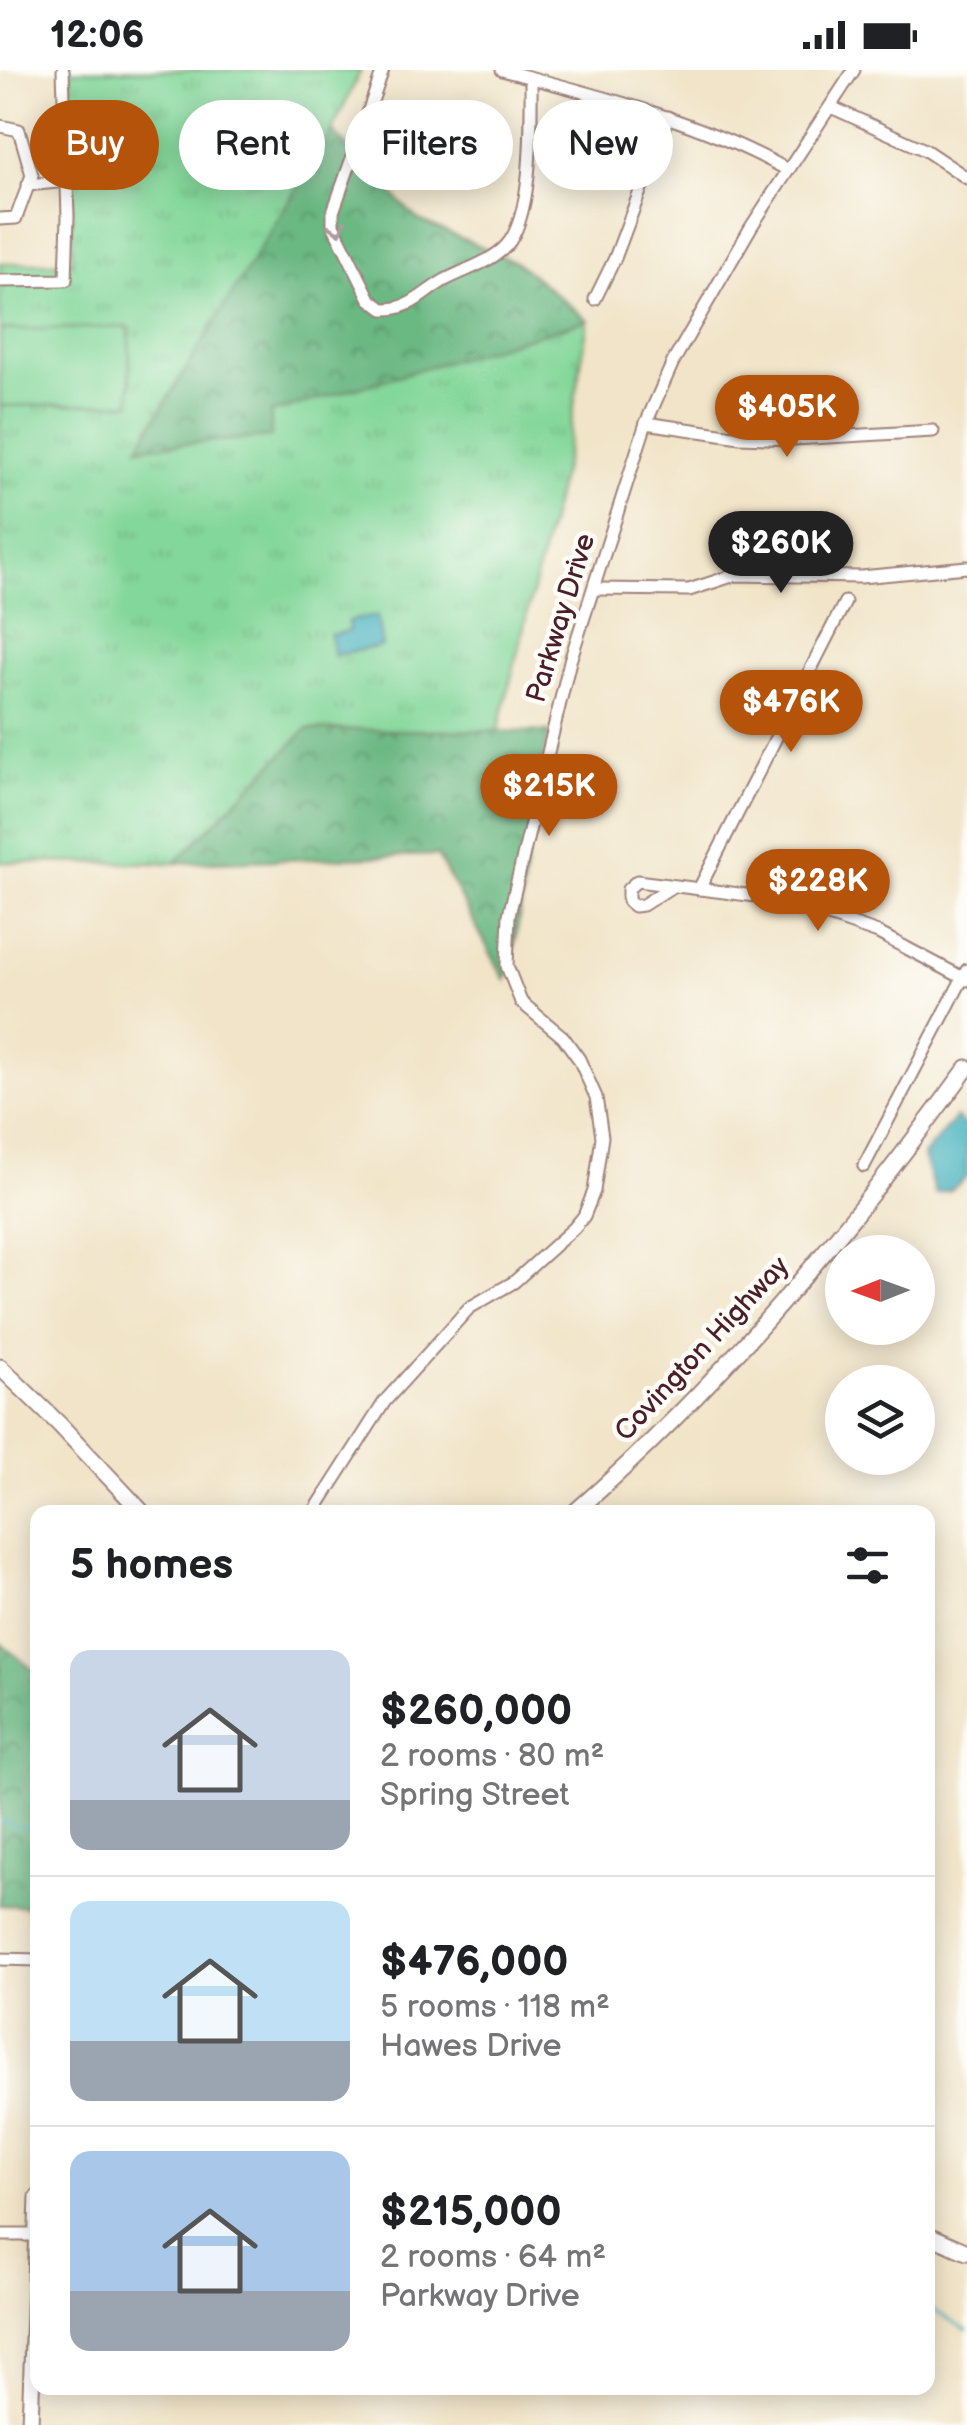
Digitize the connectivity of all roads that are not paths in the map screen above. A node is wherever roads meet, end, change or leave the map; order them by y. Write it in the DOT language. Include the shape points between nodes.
graph roads {
  1 [pos="63,70"];
  2 [pos="383,70"];
  3 [pos="502,70"];
  4 [pos="854,70"];
  5 [pos="532,78"];
  6 [pos="64,100"];
  7 [pos="617,100"];
  8 [pos="831,107"];
  9 [pos="673,119"];
  10 [pos="0,126"];
  11 [pos="788,170"];
  12 [pos="967,178"];
  13 [pos="28,185"];
  14 [pos="68,190"];
  15 [pos="641,190"];
  16 [pos="0,219"];
  17 [pos="0,281"];
  18 [pos="595,300"];
  19 [pos="646,423"];
  20 [pos="932,432"];
  21 [pos="967,567"];
  22 [pos="595,589"];
  23 [pos="845,602"];
  24 [pos="671,887"];
  25 [pos="699,890"];
  26 [pos="966,976"];
  27 [pos="967,1068"];
  28 [pos="864,1166"];
  29 [pos="0,1367"];
  30 [pos="135,1505"];
  31 [pos="318,1505"];
  32 [pos="583,1505"];
  33 [pos="0,1959"];
  34 [pos="30,1960"];
  35 [pos="0,2235"];
  36 [pos="30,2235"];
  37 [pos="935,2237"];
  38 [pos="967,2252"];
  39 [pos="31,2395"];
  40 [pos="30,2425"];
  1 -- 6 [label="street"];
  2 -- 5 [label="street, one-way" via="333,212 370,299 383,309 408,306 506,247 529,179"];
  3 -- 5 [label="street"];
  4 -- 8 [label="street, Parkway Drive"];
  5 -- 7 [label="street"];
  8 -- 11 [label="street, Parkway Drive"];
  8 -- 12 [label="street" via="925,150"];
  9 -- 11 [label="street"];
  10 -- 13 [label="street" via="19,130 32,176"];
  11 -- 19 [label="street, Parkway Drive" via="673,362"];
  13 -- 16 [label="street" via="16,218"];
  14 -- 17 [label="street" via="66,280"];
  15 -- 18 [label="street"];
  19 -- 20 [label="street" via="794,439"];
  19 -- 22 [label="street, Parkway Drive"];
  21 -- 22 [label="street" via="861,577 735,575 688,590"];
  22 -- 31 [label="street, Parkway Drive" via="570,661 518,878 507,966 521,1002 563,1037 591,1084 602,1137 594,1191 574,1228 514,1282 469,1308 384,1401"];
  23 -- 25 [label="street"];
  24 -- 25 [label="street"];
  25 -- 26 [label="street" via="779,899 878,933"];
  26 -- 28 [label="street"];
  27 -- 32 [label="main road, Covington Highway" via="732,1360"];
  29 -- 30 [label="main road"];
  33 -- 34 [label="street"];
  35 -- 36 [label="street"];
  37 -- 38 [label="main road"];
  39 -- 40 [label="main road"];
}
